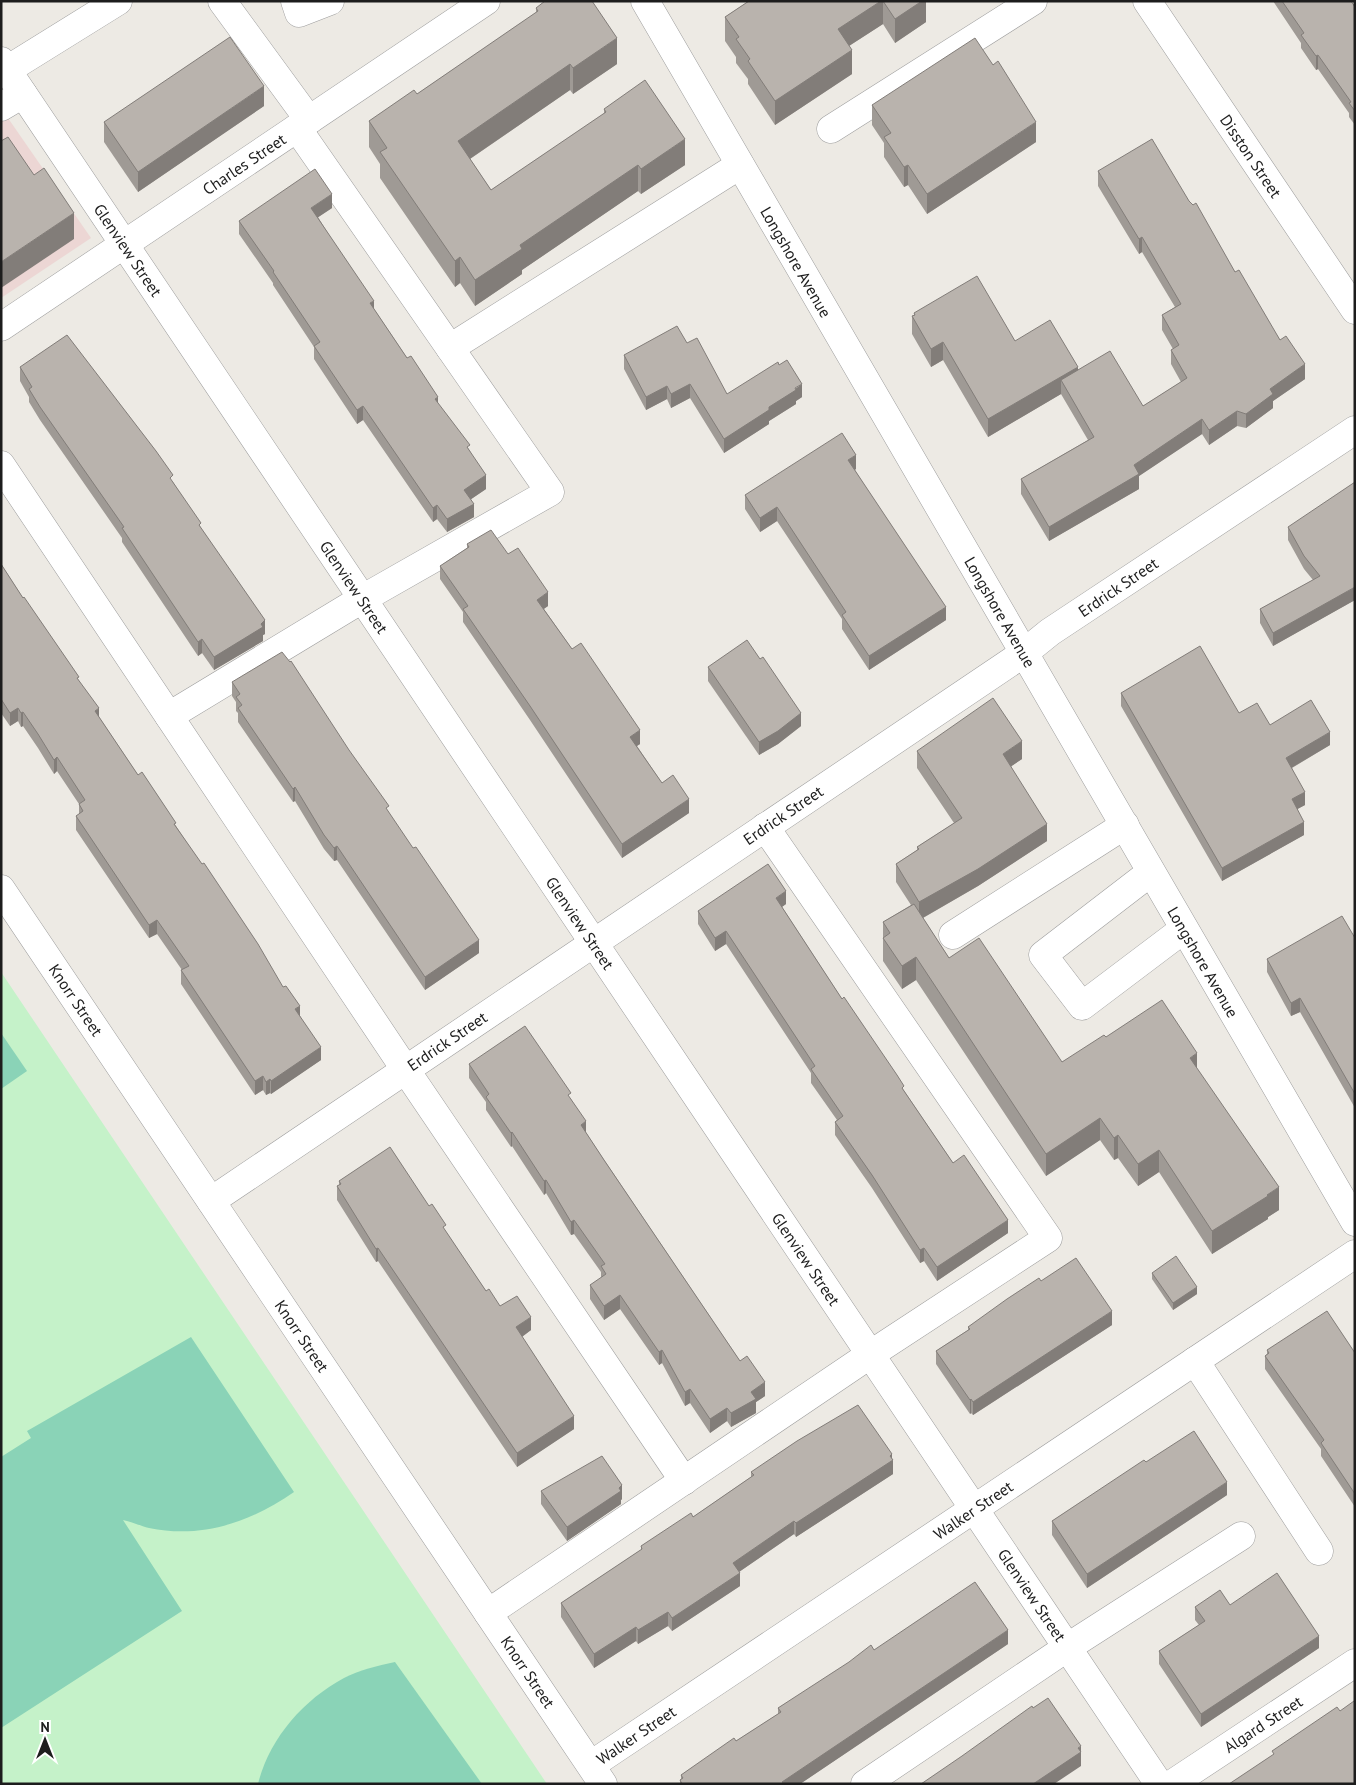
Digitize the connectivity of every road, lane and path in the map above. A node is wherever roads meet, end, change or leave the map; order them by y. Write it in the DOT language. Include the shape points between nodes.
graph roads {
  1 [pos="118,1"];
  2 [pos="222,1"];
  3 [pos="295,1"];
  4 [pos="330,1"];
  5 [pos="645,1"];
  6 [pos="1033,1"];
  7 [pos="1155,4"];
  8 [pos="474,5"];
  9 [pos="4,66"];
  10 [pos="12,100"];
  11 [pos="303,124"];
  12 [pos="831,129"];
  13 [pos="740,165"];
  14 [pos="124,245"];
  15 [pos="1355,310"];
  16 [pos="1,327"];
  17 [pos="450,348"];
  18 [pos="1355,430"];
  19 [pos="1,465"];
  20 [pos="362,599"];
  21 [pos="1024,653"];
  22 [pos="169,716"];
  23 [pos="1125,825"];
  24 [pos="765,827"];
  25 [pos="1151,872"];
  26 [pos="1,888"];
  27 [pos="1184,929"];
  28 [pos="953,935"];
  29 [pos="594,942"];
  30 [pos="405,1069"];
  31 [pos="211,1200"];
  32 [pos="1355,1222"];
  33 [pos="1355,1254"];
  34 [pos="871,1354"];
  35 [pos="1196,1361"];
  36 [pos="684,1481"];
  37 [pos="975,1510"];
  38 [pos="1241,1536"];
  39 [pos="1319,1551"];
  40 [pos="488,1613"];
  41 [pos="1068,1647"];
  42 [pos="1355,1663"];
  43 [pos="597,1775"];
  44 [pos="865,1784"];
  45 [pos="1159,1784"];
  46 [pos="1172,1784"];
  1 -- 9 [label="street"];
  2 -- 11 [label="street"];
  3 -- 4 [label="street" via="299,13"];
  5 -- 13 [label="street, Longshore Avenue"];
  6 -- 12 [label="street"];
  7 -- 15 [label="street, Disston Street"];
  8 -- 11 [label="street, Charles Street"];
  9 -- 10 [label="street, Glenview Street"];
  10 -- 14 [label="street, Glenview Street"];
  11 -- 14 [label="street, Charles Street"];
  11 -- 17 [label="street"];
  13 -- 17 [label="street"];
  13 -- 21 [label="street, Longshore Avenue"];
  14 -- 16 [label="street, Charles Street"];
  14 -- 20 [label="street, Glenview Street"];
  17 -- 20 [label="street" via="550,492"];
  18 -- 21 [label="street, Erdrick Street" via="1050,632"];
  19 -- 22 [label="street"];
  20 -- 22 [label="street"];
  20 -- 29 [label="street, Glenview Street"];
  21 -- 23 [label="street, Longshore Avenue"];
  21 -- 24 [label="street, Erdrick Street"];
  22 -- 30 [label="street"];
  23 -- 25 [label="street, Longshore Avenue"];
  23 -- 28 [label="street"];
  24 -- 29 [label="street, Erdrick Street"];
  24 -- 34 [label="street" via="1048,1238"];
  25 -- 27 [label="street, Longshore Avenue"];
  25 -- 27 [label="street" via="1043,955 1082,1006"];
  26 -- 31 [label="street, Knorr Street"];
  27 -- 32 [label="street, Longshore Avenue"];
  29 -- 30 [label="street, Erdrick Street"];
  29 -- 34 [label="street, Glenview Street"];
  30 -- 31 [label="street, Erdrick Street"];
  30 -- 36 [label="street"];
  31 -- 40 [label="street, Knorr Street"];
  33 -- 35 [label="street, Walker Street"];
  34 -- 36 [label="street"];
  34 -- 37 [label="street, Glenview Street"];
  35 -- 37 [label="street, Walker Street"];
  35 -- 39 [label="street"];
  36 -- 40 [label="street"];
  37 -- 41 [label="street, Glenview Street"];
  37 -- 43 [label="street, Walker Street"];
  38 -- 41 [label="street"];
  40 -- 43 [label="street, Knorr Street"];
  41 -- 44 [label="street"];
  41 -- 45 [label="street, Glenview Street"];
  42 -- 46 [label="street, Algard Street"];
}
